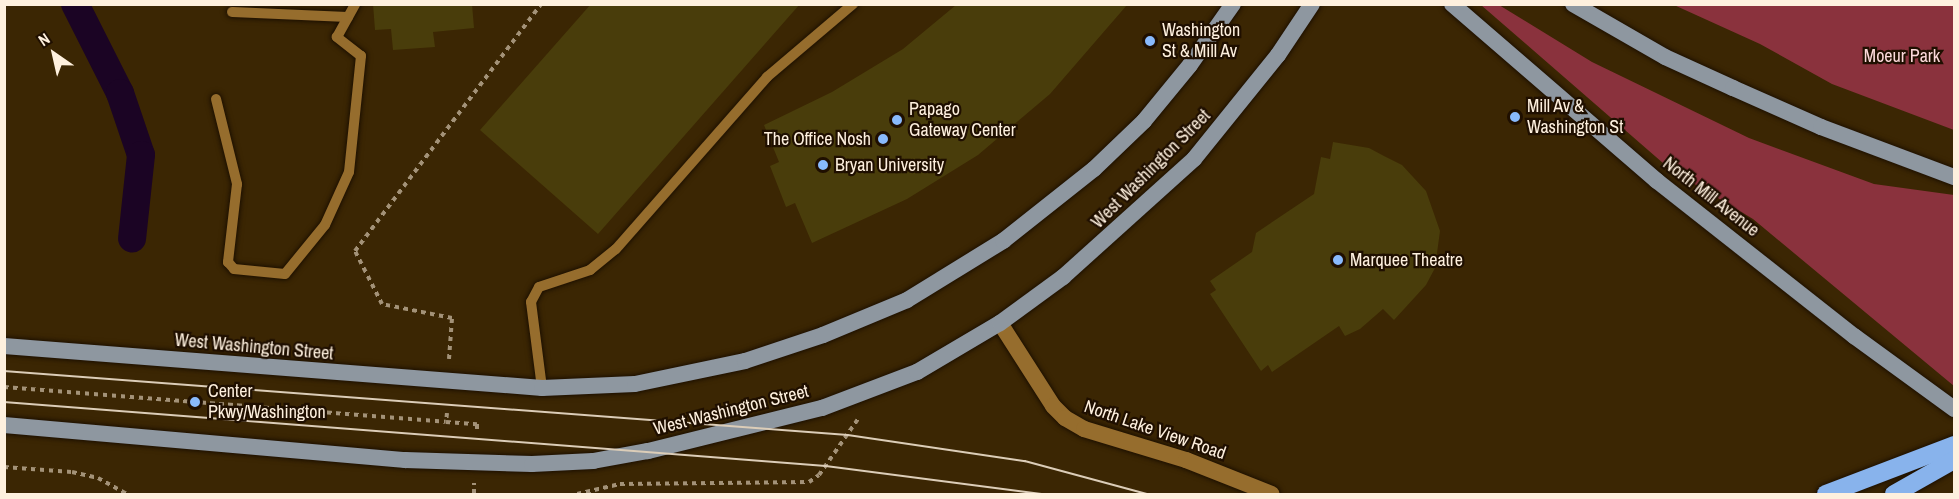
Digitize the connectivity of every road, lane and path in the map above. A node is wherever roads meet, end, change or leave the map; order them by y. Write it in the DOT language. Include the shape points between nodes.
graph roads {
  1 [pos="355,4"];
  2 [pos="541,4"];
  3 [pos="853,4"];
  4 [pos="1233,4"];
  5 [pos="1312,4"];
  6 [pos="1452,4"];
  7 [pos="1574,4"];
  8 [pos="232,12"];
  9 [pos="348,17"];
  10 [pos="216,99"];
  11 [pos="1954,177"];
  12 [pos="1000,322"];
  13 [pos="4,346"];
  14 [pos="449,360"];
  15 [pos="4,387"];
  16 [pos="542,388"];
  17 [pos="1954,409"];
  18 [pos="447,413"];
  19 [pos="446,422"];
  20 [pos="4,425"];
  21 [pos="855,426"];
  22 [pos="477,431"];
  23 [pos="1954,445"];
  24 [pos="1954,460"];
  25 [pos="4,467"];
  26 [pos="474,481"];
  27 [pos="127,495"];
  28 [pos="474,495"];
  29 [pos="576,495"];
  30 [pos="1272,495"];
  31 [pos="1826,495"];
  32 [pos="1894,495"];
  1 -- 9 [label="lane"];
  2 -- 14 [label="path" via="355,251 381,304 453,318"];
  3 -- 16 [label="lane" via="767,76 616,249 590,270 539,287 531,302"];
  4 -- 16 [label="main road, West Washington Street" via="1150,113 1094,170 1003,241 916,294 824,335 745,361 635,384"];
  5 -- 12 [label="main road, West Washington Street" via="1278,55 1194,159 1118,231"];
  6 -- 17 [label="main road, North Mill Avenue" via="1658,181 1854,336"];
  7 -- 11 [label="main road" via="1665,57 1732,88 1821,127"];
  8 -- 9 [label="lane"];
  9 -- 10 [label="lane" via="337,37 361,56 349,172 325,225 285,274 234,269 228,262 237,184"];
  12 -- 20 [label="main road, West Washington Street" via="917,372 822,408 593,461 532,464 405,460"];
  12 -- 30 [label="street, North Lake View Road" via="1053,406 1065,418 1084,429 1186,460"];
  13 -- 16 [label="main road, West Washington Street"];
  15 -- 19 [label="path"];
  18 -- 19 [label="path"];
  19 -- 22 [label="path" via="477,424"];
  21 -- 29 [label="path" via="819,475 809,482 620,484"];
  23 -- 31 [label="highway"];
  24 -- 32 [label="highway"];
  25 -- 27 [label="path" via="72,472 98,478"];
  26 -- 28 [label="path"];
}
